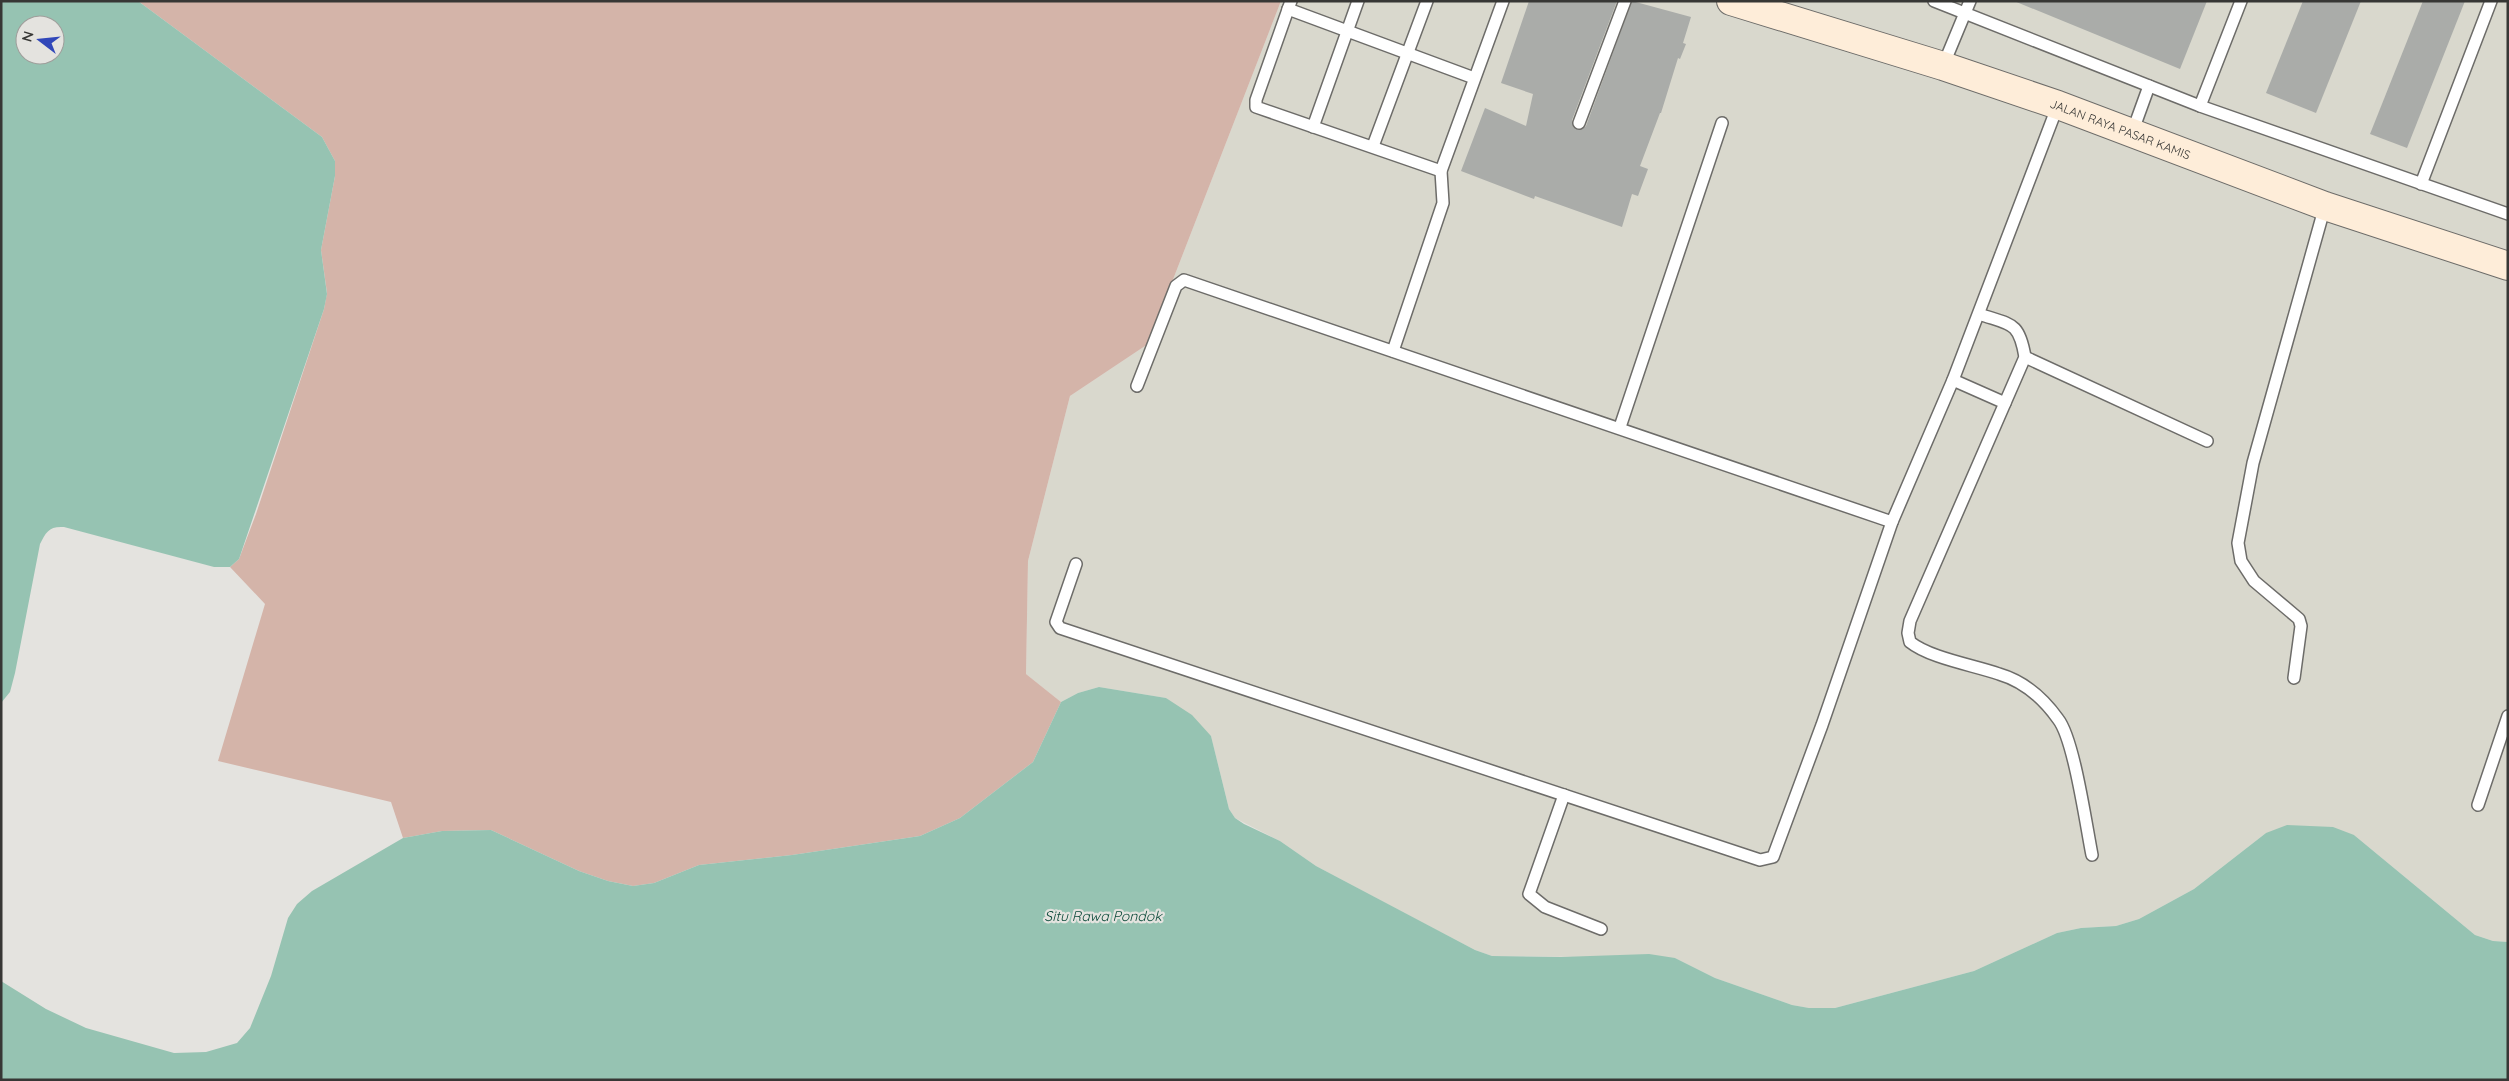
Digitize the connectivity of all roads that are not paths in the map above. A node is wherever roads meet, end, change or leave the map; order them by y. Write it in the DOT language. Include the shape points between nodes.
graph roads {
  1 [pos="1358,1"];
  2 [pos="1427,1"];
  3 [pos="1503,1"];
  4 [pos="1625,1"];
  5 [pos="1731,1"];
  6 [pos="1934,1"];
  7 [pos="1970,1"];
  8 [pos="2241,1"];
  9 [pos="2491,1"];
  10 [pos="1290,5"];
  11 [pos="1965,14"];
  12 [pos="1348,30"];
  13 [pos="1407,53"];
  14 [pos="1943,66"];
  15 [pos="1474,78"];
  16 [pos="2149,86"];
  17 [pos="2058,105"];
  18 [pos="2200,106"];
  19 [pos="1722,122"];
  20 [pos="1579,123"];
  21 [pos="1313,127"];
  22 [pos="2132,133"];
  23 [pos="1373,146"];
  24 [pos="1441,171"];
  25 [pos="2420,184"];
  26 [pos="2325,206"];
  27 [pos="2508,214"];
  28 [pos="2508,266"];
  29 [pos="1979,314"];
  30 [pos="1393,351"];
  31 [pos="2025,357"];
  32 [pos="1953,380"];
  33 [pos="1137,386"];
  34 [pos="2005,403"];
  35 [pos="1620,427"];
  36 [pos="2207,441"];
  37 [pos="1892,522"];
  38 [pos="1076,564"];
  39 [pos="2294,678"];
  40 [pos="2508,716"];
  41 [pos="1564,795"];
  42 [pos="2478,805"];
  43 [pos="2092,855"];
  44 [pos="1601,929"];
  1 -- 12 [label="lane"];
  2 -- 13 [label="lane"];
  3 -- 15 [label="lane"];
  4 -- 20 [label="lane"];
  5 -- 14 [label="main road, JALAN RAYA PASAR KAMIS"];
  6 -- 11 [label="lane"];
  7 -- 11 [label="lane"];
  8 -- 18 [label="lane"];
  9 -- 25 [label="lane"];
  10 -- 12 [label="lane"];
  10 -- 21 [label="lane" via="1255,104 1260,109"];
  11 -- 14 [label="lane"];
  11 -- 16 [label="lane"];
  12 -- 13 [label="lane"];
  12 -- 21 [label="lane"];
  13 -- 15 [label="lane"];
  13 -- 23 [label="lane"];
  14 -- 17 [label="main road, JALAN RAYA PASAR KAMIS"];
  15 -- 24 [label="lane"];
  16 -- 18 [label="lane"];
  16 -- 22 [label="lane"];
  17 -- 22 [label="main road, JALAN RAYA PASAR KAMIS"];
  17 -- 29 [label="lane"];
  18 -- 25 [label="lane"];
  19 -- 35 [label="lane"];
  21 -- 23 [label="lane"];
  22 -- 26 [label="main road, JALAN RAYA PASAR KAMIS"];
  23 -- 24 [label="lane"];
  24 -- 30 [label="lane" via="1443,203"];
  25 -- 27 [label="lane"];
  26 -- 28 [label="main road, JALAN RAYA PASAR KAMIS"];
  26 -- 39 [label="lane" via="2253,463 2238,543 2241,561 2254,581 2298,619 2301,626"];
  29 -- 31 [label="lane" via="2012,325 2022,337"];
  29 -- 32 [label="lane"];
  30 -- 33 [label="lane" via="1184,280 1176,286"];
  30 -- 35 [label="lane"];
  31 -- 34 [label="lane"];
  31 -- 36 [label="lane"];
  32 -- 34 [label="lane"];
  32 -- 37 [label="lane"];
  34 -- 43 [label="lane" via="1910,621 1908,633 1910,642 1930,652 2010,677 2027,686 2059,719 2067,738"];
  35 -- 37 [label="lane"];
  37 -- 41 [label="lane" via="1822,725 1772,857 1760,860"];
  38 -- 41 [label="lane" via="1056,622 1060,628"];
  40 -- 42 [label="lane"];
  41 -- 44 [label="lane" via="1529,894 1545,907"];
}
